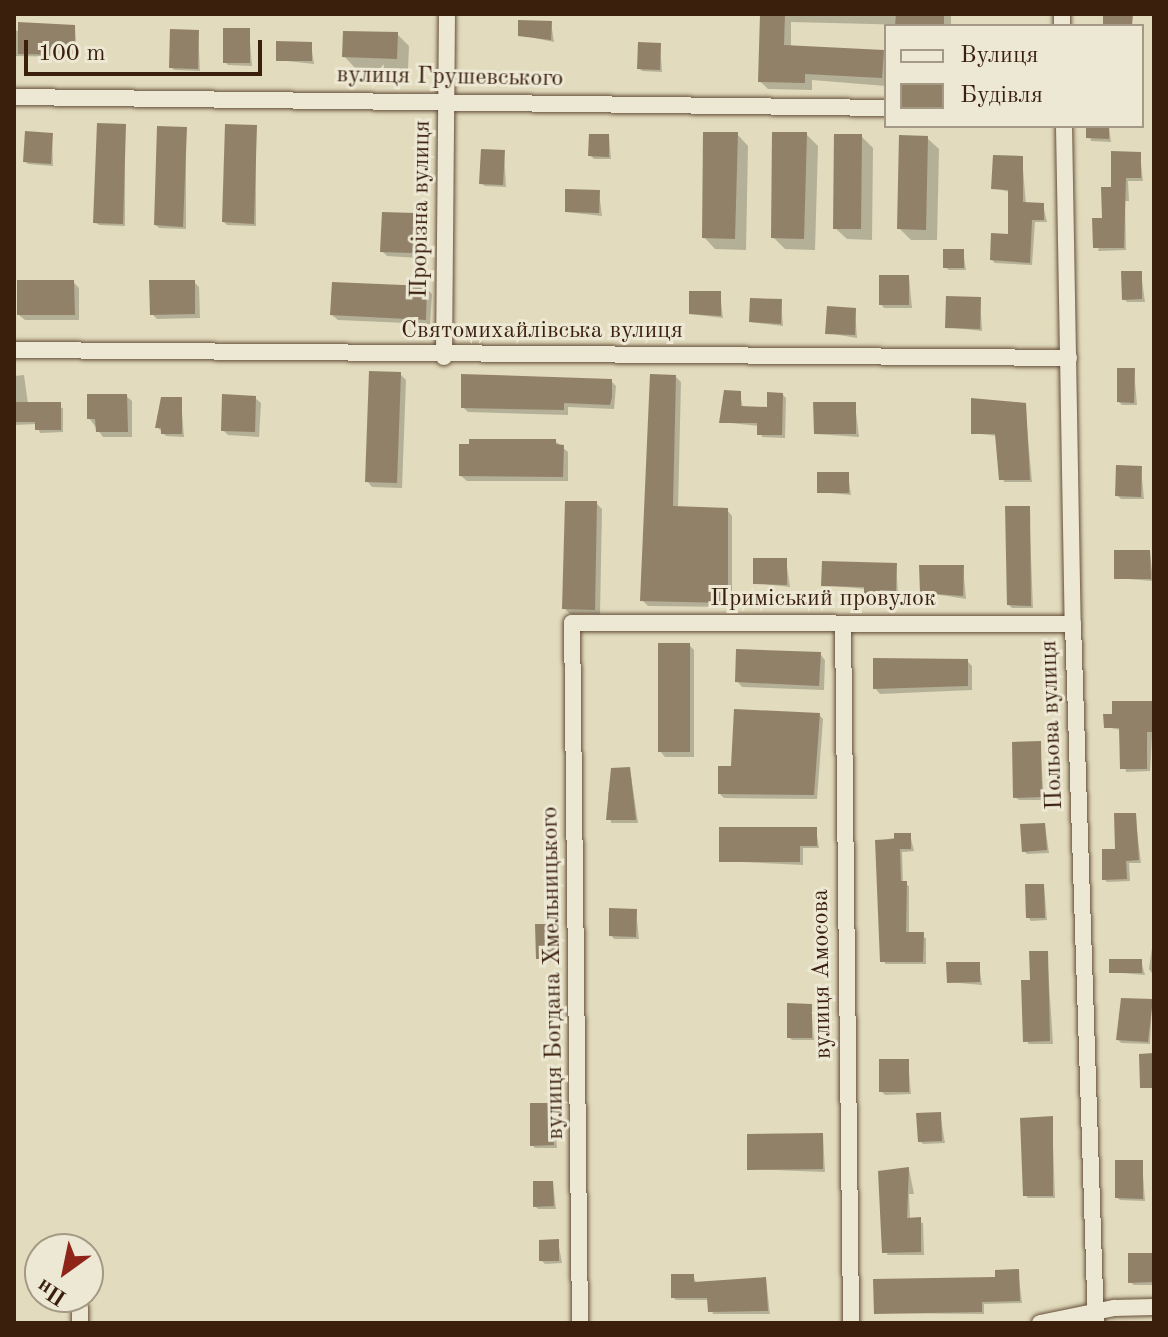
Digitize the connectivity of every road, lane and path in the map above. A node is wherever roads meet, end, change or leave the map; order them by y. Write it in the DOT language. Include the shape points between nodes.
graph roads {
  1 [pos="447,14"];
  2 [pos="14,97"];
  3 [pos="447,102"];
  4 [pos="884,108"];
  5 [pos="1064,128"];
  6 [pos="14,350"];
  7 [pos="444,357"];
  8 [pos="1069,358"];
  9 [pos="572,623"];
  10 [pos="843,624"];
  11 [pos="1073,624"];
  12 [pos="1154,1307"];
  13 [pos="1096,1318"];
  14 [pos="580,1323"];
  15 [pos="851,1323"];
  16 [pos="1040,1323"];
  1 -- 3 [label="street, Прорізна вулиця"];
  2 -- 3 [label="street, вулиця Грушевського"];
  3 -- 4 [label="street, вулиця Грушевського"];
  3 -- 7 [label="street, Прорізна вулиця"];
  5 -- 8 [label="street, Польова вулиця"];
  6 -- 7 [label="street, Святомихайлівська вулиця"];
  7 -- 8 [label="street, Святомихайлівська вулиця"];
  8 -- 11 [label="street, Польова вулиця"];
  9 -- 10 [label="street, Приміський провулок"];
  9 -- 14 [label="street, вулиця Богдана Хмельницького"];
  10 -- 11 [label="street, Приміський провулок"];
  10 -- 15 [label="street, вулиця Амосова"];
  11 -- 13 [label="street, Польова вулиця"];
  12 -- 13 [label="street"];
  13 -- 16 [label="street"];
}
